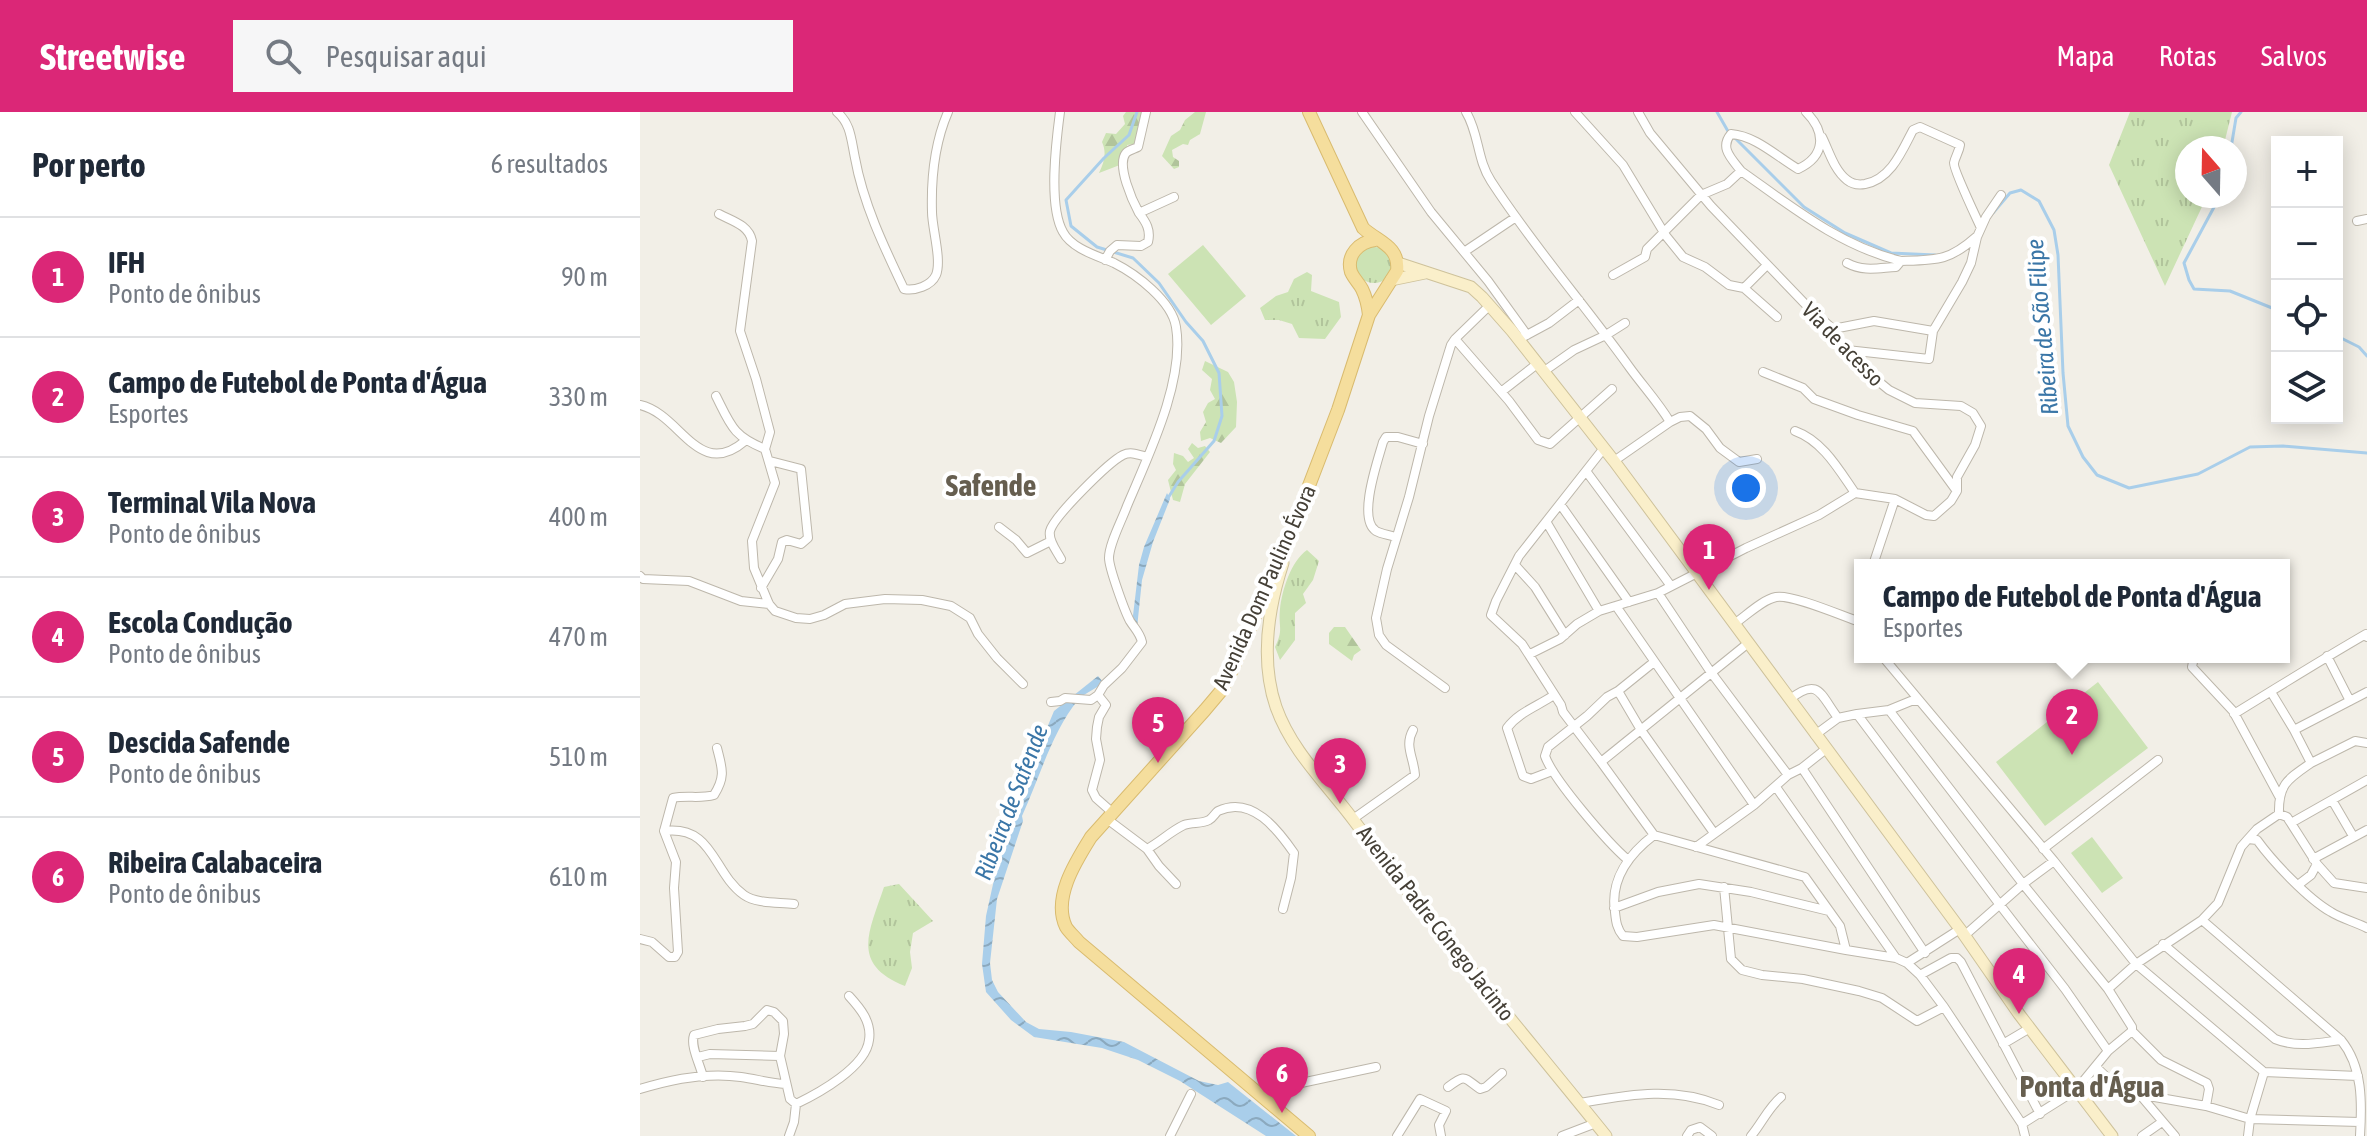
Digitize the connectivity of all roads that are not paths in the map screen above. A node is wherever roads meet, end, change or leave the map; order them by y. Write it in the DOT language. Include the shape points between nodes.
graph roads {
  1 [pos="837,112"];
  2 [pos="948,112"];
  3 [pos="1060,112"];
  4 [pos="1146,112"];
  5 [pos="1309,112"];
  6 [pos="1362,112"];
  7 [pos="1466,112"];
  8 [pos="1575,112"];
  9 [pos="1638,112"];
  10 [pos="1806,112"];
  11 [pos="1822,137"];
  12 [pos="1741,171"];
  13 [pos="1701,195"];
  14 [pos="2001,195"];
  15 [pos="1174,197"];
  16 [pos="1139,213"];
  17 [pos="719,214"];
  18 [pos="1516,217"];
  19 [pos="2367,219"];
  20 [pos="2357,221"];
  21 [pos="1363,228"];
  22 [pos="1664,232"];
  23 [pos="1979,232"];
  24 [pos="1375,240"];
  25 [pos="1361,244"];
  26 [pos="1464,252"];
  27 [pos="1105,260"];
  28 [pos="1901,261"];
  29 [pos="1398,263"];
  30 [pos="1847,263"];
  31 [pos="1767,265"];
  32 [pos="1426,273"];
  33 [pos="1613,275"];
  34 [pos="1389,282"];
  35 [pos="1360,284"];
  36 [pos="1744,288"];
  37 [pos="1579,300"];
  38 [pos="1490,305"];
  39 [pos="1369,315"];
  40 [pos="1777,317"];
  41 [pos="1625,323"];
  42 [pos="1833,329"];
  43 [pos="1933,331"];
  44 [pos="1606,335"];
  45 [pos="1523,337"];
  46 [pos="1455,339"];
  47 [pos="1847,350"];
  48 [pos="1540,368"];
  49 [pos="1763,372"];
  50 [pos="1612,389"];
  51 [pos="1501,392"];
  52 [pos="716,396"];
  53 [pos="640,405"];
  54 [pos="1579,418"];
  55 [pos="1670,422"];
  56 [pos="1795,431"];
  57 [pos="745,441"];
  58 [pos="1423,444"];
  59 [pos="1604,448"];
  60 [pos="765,449"];
  61 [pos="1147,457"];
  62 [pos="1757,459"];
  63 [pos="770,461"];
  64 [pos="1614,461"];
  65 [pos="1586,471"];
  66 [pos="1957,491"];
  67 [pos="1855,493"];
  68 [pos="1895,499"];
  69 [pos="1560,504"];
  70 [pos="1297,517"];
  71 [pos="1547,523"];
  72 [pos="999,527"];
  73 [pos="1395,537"];
  74 [pos="1051,541"];
  75 [pos="1061,559"];
  76 [pos="1875,559"];
  77 [pos="1515,565"];
  78 [pos="1695,572"];
  79 [pos="641,580"];
  80 [pos="1671,586"];
  81 [pos="761,588"];
  82 [pos="1658,593"];
  83 [pos="1629,602"];
  84 [pos="769,604"];
  85 [pos="1616,606"];
  86 [pos="1599,611"];
  87 [pos="1854,620"];
  88 [pos="1734,624"];
  89 [pos="1565,635"];
  90 [pos="2367,637"];
  91 [pos="1747,644"];
  92 [pos="1530,654"];
  93 [pos="2327,656"];
  94 [pos="1654,662"];
  95 [pos="1888,663"];
  96 [pos="2193,663"];
  97 [pos="1710,671"];
  98 [pos="1023,684"];
  99 [pos="1445,688"];
  100 [pos="1618,691"];
  101 [pos="2271,692"];
  102 [pos="2367,692"];
  103 [pos="1554,695"];
  104 [pos="1094,698"];
  105 [pos="1679,699"];
  106 [pos="1790,699"];
  107 [pos="1918,701"];
  108 [pos="2350,701"];
  109 [pos="1051,702"];
  110 [pos="1889,710"];
  111 [pos="1857,714"];
  112 [pos="2234,714"];
  113 [pos="1838,718"];
  114 [pos="1573,725"];
  115 [pos="1413,730"];
  116 [pos="1641,730"];
  117 [pos="2294,730"];
  118 [pos="1815,735"];
  119 [pos="2367,743"];
  120 [pos="717,748"];
  121 [pos="1826,749"];
  122 [pos="2158,760"];
  123 [pos="1601,762"];
  124 [pos="2311,763"];
  125 [pos="1802,768"];
  126 [pos="1552,771"];
  127 [pos="1788,775"];
  128 [pos="2367,780"];
  129 [pos="1776,787"];
  130 [pos="2279,796"];
  131 [pos="2332,800"];
  132 [pos="1754,805"];
  133 [pos="2279,814"];
  134 [pos="1110,816"];
  135 [pos="1353,819"];
  136 [pos="2291,823"];
  137 [pos="2367,830"];
  138 [pos="664,831"];
  139 [pos="1714,833"];
  140 [pos="1654,835"];
  141 [pos="2353,836"];
  142 [pos="2248,839"];
  143 [pos="1696,847"];
  144 [pos="1147,849"];
  145 [pos="2043,849"];
  146 [pos="1628,860"];
  147 [pos="2054,861"];
  148 [pos="2315,861"];
  149 [pos="1176,884"];
  150 [pos="2023,884"];
  151 [pos="2298,885"];
  152 [pos="1724,887"];
  153 [pos="2367,888"];
  154 [pos="794,904"];
  155 [pos="2000,905"];
  156 [pos="1614,908"];
  157 [pos="1283,909"];
  158 [pos="1829,911"];
  159 [pos="2202,920"];
  160 [pos="1726,927"];
  161 [pos="2367,928"];
  162 [pos="1962,932"];
  163 [pos="640,939"];
  164 [pos="2163,944"];
  165 [pos="1846,950"];
  166 [pos="1925,953"];
  167 [pos="1896,958"];
  168 [pos="1907,963"];
  169 [pos="2136,964"];
  170 [pos="1920,975"];
  171 [pos="2108,989"];
  172 [pos="849,996"];
  173 [pos="1944,1007"];
  174 [pos="2030,1028"];
  175 [pos="2132,1031"];
  176 [pos="2341,1040"];
  177 [pos="2003,1044"];
  178 [pos="2108,1051"];
  179 [pos="780,1056"];
  180 [pos="698,1057"];
  181 [pos="1376,1067"];
  182 [pos="2096,1067"];
  183 [pos="2264,1072"];
  184 [pos="1502,1073"];
  185 [pos="2358,1076"];
  186 [pos="703,1077"];
  187 [pos="1301,1083"];
  188 [pos="785,1084"];
  189 [pos="1448,1087"];
  190 [pos="640,1089"];
  191 [pos="2076,1090"];
  192 [pos="1191,1094"];
  193 [pos="2140,1095"];
  194 [pos="1781,1097"];
  195 [pos="1580,1103"];
  196 [pos="796,1104"];
  197 [pos="1719,1105"];
  198 [pos="2206,1106"];
  199 [pos="2040,1114"];
  200 [pos="2250,1119"];
  201 [pos="2162,1122"];
  202 [pos="2360,1122"];
  203 [pos="1596,1123"];
  204 [pos="2022,1124"];
  205 [pos="2148,1134"];
  206 [pos="789,1136"];
  207 [pos="1170,1136"];
  208 [pos="1309,1136"];
  209 [pos="1397,1136"];
  210 [pos="1441,1136"];
  211 [pos="1562,1136"];
  212 [pos="1606,1136"];
  213 [pos="1687,1136"];
  214 [pos="1712,1136"];
  215 [pos="1751,1136"];
  216 [pos="2025,1136"];
  217 [pos="2112,1136"];
  218 [pos="2175,1136"];
  219 [pos="2248,1136"];
  220 [pos="2360,1136"];
  1 -- 2 [label="street" via="848,123 860,185 892,265 904,289 913,291 937,274 934,170"];
  3 -- 27 [label="street" via="1055,199 1061,230"];
  4 -- 16 [label="street" via="1138,147 1124,156 1124,174"];
  5 -- 21 [label="main road"];
  6 -- 26 [label="street"];
  7 -- 18 [label="street" via="1488,177"];
  8 -- 22 [label="street" via="1623,165"];
  9 -- 13 [label="street, Via de acesso"];
  10 -- 11 [label="street"];
  11 -- 12 [label="street" via="1808,164 1798,169 1758,143 1731,134 1726,151"];
  11 -- 23 [label="street" via="1835,165 1855,184 1890,171 1913,130 1920,127 1960,145 1954,171"];
  12 -- 13 [label="street"];
  12 -- 28 [label="street" via="1831,234"];
  13 -- 22 [label="street"];
  13 -- 31 [label="street, Via de acesso"];
  14 -- 23 [label="street"];
  15 -- 16 [label="street"];
  16 -- 27 [label="street" via="1150,234 1148,242 1117,245"];
  17 -- 60 [label="street" via="751,234 740,331 770,432"];
  18 -- 26 [label="street"];
  18 -- 37 [label="street"];
  19 -- 20 [label="street"];
  21 -- 24 [label="main road"];
  21 -- 25 [label="main road"];
  22 -- 33 [label="street" via="1645,257"];
  22 -- 36 [label="street" via="1683,257 1729,285"];
  23 -- 28 [label="street" via="1958,253"];
  23 -- 43 [label="street" via="1971,263"];
  24 -- 25 [label="main road"];
  24 -- 29 [label="main road" via="1393,250"];
  25 -- 35 [label="main road" via="1350,263"];
  26 -- 45 [label="street"];
  27 -- 61 [label="street" via="1161,298 1176,323 1171,390"];
  28 -- 30 [label="street" via="1896,267 1868,270"];
  29 -- 32 [label="street"];
  29 -- 34 [label="main road"];
  31 -- 36 [label="street"];
  31 -- 42 [label="street, Via de acesso"];
  32 -- 34 [label="street"];
  32 -- 38 [label="street" via="1471,287"];
  34 -- 35 [label="main road" via="1374,288"];
  34 -- 39 [label="main road, Avenida Dom Paulino Évora"];
  35 -- 39 [label="main road"];
  36 -- 40 [label="street"];
  37 -- 44 [label="street"];
  37 -- 45 [label="street"];
  38 -- 45 [label="street"];
  38 -- 46 [label="street"];
  39 -- 70 [label="main road, Avenida Dom Paulino Évora"];
  41 -- 44 [label="street"];
  42 -- 43 [label="street" via="1874,321"];
  42 -- 47 [label="street, Via de acesso"];
  43 -- 47 [label="street" via="1929,359"];
  44 -- 48 [label="street"];
  44 -- 55 [label="street"];
  45 -- 48 [label="street"];
  46 -- 51 [label="street"];
  46 -- 58 [label="street"];
  47 -- 66 [label="street, Via de acesso" via="1889,390 1915,403 1961,406 1973,413 1981,426 1957,477"];
  48 -- 51 [label="street"];
  48 -- 54 [label="street"];
  49 -- 66 [label="street" via="1803,388 1814,399 1913,431"];
  50 -- 54 [label="street"];
  51 -- 54 [label="street" via="1544,443 1550,444"];
  52 -- 57 [label="street"];
  53 -- 57 [label="street" via="660,412 683,437 717,455 733,452"];
  54 -- 59 [label="street"];
  55 -- 62 [label="street" via="1690,416 1739,462"];
  55 -- 64 [label="street"];
  56 -- 67 [label="street" via="1821,448"];
  57 -- 60 [label="street"];
  58 -- 73 [label="street"];
  58 -- 73 [label="street" via="1391,436 1383,442 1368,499 1369,522 1376,531"];
  59 -- 64 [label="street"];
  59 -- 65 [label="street"];
  60 -- 63 [label="street"];
  61 -- 74 [label="street" via="1130,452 1119,457 1057,519"];
  61 -- 104 [label="street" via="1109,558 1142,642"];
  63 -- 81 [label="street" via="775,483 752,541"];
  63 -- 81 [label="street" via="801,469 808,538 801,544 782,542"];
  64 -- 78 [label="street"];
  65 -- 69 [label="street"];
  65 -- 80 [label="street"];
  66 -- 68 [label="street" via="1934,516"];
  67 -- 68 [label="street"];
  67 -- 78 [label="street"];
  68 -- 76 [label="street"];
  69 -- 71 [label="street"];
  69 -- 83 [label="street"];
  70 -- 134 [label="main road, Avenida Dom Paulino Évora" via="1221,691"];
  70 -- 135 [label="street, Avenida Padre Cónego Jacinto" via="1273,595 1266,651 1269,682 1285,730"];
  71 -- 77 [label="street"];
  71 -- 86 [label="street"];
  72 -- 74 [label="street" via="1027,553"];
  73 -- 99 [label="street" via="1376,618 1379,635"];
  74 -- 75 [label="street"];
  77 -- 89 [label="street"];
  77 -- 92 [label="street" via="1491,615"];
  78 -- 80 [label="street"];
  78 -- 88 [label="street"];
  79 -- 84 [label="street" via="689,581 741,601"];
  80 -- 82 [label="street"];
  81 -- 84 [label="street"];
  82 -- 83 [label="street"];
  82 -- 97 [label="street"];
  83 -- 85 [label="street"];
  84 -- 98 [label="street" via="775,611 810,619 845,604 885,599 951,606 970,618"];
  85 -- 86 [label="street"];
  85 -- 94 [label="street"];
  86 -- 89 [label="street"];
  87 -- 88 [label="street" via="1779,596"];
  88 -- 91 [label="street"];
  89 -- 92 [label="street"];
  90 -- 93 [label="street"];
  91 -- 97 [label="street"];
  91 -- 106 [label="street"];
  92 -- 103 [label="street"];
  93 -- 101 [label="street"];
  93 -- 108 [label="street"];
  94 -- 100 [label="street"];
  94 -- 105 [label="street"];
  95 -- 107 [label="street"];
  96 -- 112 [label="street"];
  97 -- 105 [label="street"];
  97 -- 127 [label="street"];
  100 -- 114 [label="street"];
  100 -- 116 [label="street"];
  101 -- 112 [label="street"];
  101 -- 117 [label="street"];
  102 -- 108 [label="street"];
  103 -- 114 [label="street"];
  103 -- 126 [label="street" via="1507,728 1523,776 1531,779"];
  104 -- 109 [label="street"];
  104 -- 134 [label="street" via="1106,705 1097,727 1100,760 1092,790"];
  105 -- 116 [label="street"];
  105 -- 132 [label="street"];
  106 -- 113 [label="street" via="1811,687"];
  106 -- 118 [label="street"];
  107 -- 110 [label="street"];
  107 -- 145 [label="street"];
  108 -- 117 [label="street"];
  110 -- 111 [label="street"];
  110 -- 150 [label="street"];
  111 -- 113 [label="street"];
  111 -- 155 [label="street"];
  112 -- 130 [label="street"];
  113 -- 118 [label="street"];
  114 -- 123 [label="street"];
  114 -- 126 [label="street" via="1548,747 1545,756"];
  115 -- 135 [label="street" via="1408,744 1415,775"];
  116 -- 123 [label="street"];
  116 -- 139 [label="street"];
  117 -- 124 [label="street"];
  118 -- 121 [label="street"];
  119 -- 124 [label="street" via="2355,741"];
  120 -- 138 [label="street" via="722,782 714,795 673,798"];
  121 -- 125 [label="street"];
  121 -- 162 [label="street"];
  122 -- 145 [label="street"];
  123 -- 140 [label="street"];
  124 -- 130 [label="street" via="2288,779"];
  125 -- 127 [label="street"];
  125 -- 166 [label="street"];
  126 -- 146 [label="street"];
  127 -- 129 [label="street"];
  128 -- 131 [label="street"];
  129 -- 132 [label="street"];
  129 -- 167 [label="street"];
  130 -- 133 [label="street"];
  131 -- 136 [label="street"];
  131 -- 141 [label="street"];
  132 -- 139 [label="street"];
  133 -- 136 [label="street"];
  133 -- 142 [label="street"];
  134 -- 144 [label="street"];
  134 -- 208 [label="main road, Avenida Dom Paulino Évora" via="1091,837 1063,894 1067,928"];
  135 -- 195 [label="street, Avenida Padre Cónego Jacinto"];
  136 -- 148 [label="street"];
  137 -- 141 [label="street"];
  138 -- 154 [label="street" via="680,829 700,839 746,896"];
  138 -- 163 [label="street" via="676,862 678,952 669,957"];
  139 -- 143 [label="street"];
  140 -- 143 [label="street"];
  140 -- 146 [label="street"];
  141 -- 148 [label="street"];
  142 -- 151 [label="street" via="2257,840"];
  142 -- 159 [label="street" via="2218,903"];
  143 -- 158 [label="street" via="1805,877"];
  144 -- 149 [label="street"];
  144 -- 157 [label="street" via="1217,812 1248,809 1277,830 1294,853"];
  145 -- 147 [label="street"];
  146 -- 156 [label="street" via="1613,897"];
  147 -- 150 [label="street"];
  147 -- 169 [label="street"];
  148 -- 151 [label="street" via="2311,875"];
  148 -- 153 [label="street" via="2334,883"];
  150 -- 155 [label="street"];
  150 -- 171 [label="street"];
  151 -- 161 [label="street" via="2332,913"];
  152 -- 156 [label="street" via="1699,884"];
  152 -- 158 [label="street"];
  152 -- 160 [label="street"];
  155 -- 162 [label="street"];
  155 -- 178 [label="street"];
  156 -- 160 [label="street" via="1617,929 1628,938"];
  158 -- 165 [label="street" via="1840,926"];
  159 -- 164 [label="street"];
  159 -- 176 [label="street"];
  160 -- 165 [label="street"];
  160 -- 173 [label="street" via="1731,959 1742,970 1859,991 1882,998 1917,1021"];
  162 -- 166 [label="street"];
  162 -- 174 [label="street"];
  164 -- 169 [label="street"];
  164 -- 176 [label="street" via="2275,1039 2300,1044"];
  165 -- 167 [label="street"];
  166 -- 168 [label="street"];
  167 -- 168 [label="street"];
  168 -- 170 [label="street"];
  169 -- 171 [label="street"];
  169 -- 183 [label="street"];
  170 -- 173 [label="street"];
  170 -- 177 [label="street" via="1957,958"];
  171 -- 175 [label="street"];
  172 -- 196 [label="street" via="864,1012 870,1039 865,1051 838,1081"];
  173 -- 204 [label="street"];
  174 -- 177 [label="street"];
  174 -- 191 [label="street"];
  175 -- 178 [label="street"];
  175 -- 198 [label="street" via="2161,1060 2207,1083"];
  176 -- 185 [label="street"];
  177 -- 199 [label="street"];
  178 -- 182 [label="street"];
  179 -- 180 [label="street"];
  179 -- 180 [label="street" via="783,1021 767,1010 753,1024 694,1035"];
  179 -- 188 [label="street"];
  180 -- 186 [label="street"];
  181 -- 187 [label="street"];
  182 -- 191 [label="street"];
  182 -- 193 [label="street" via="2116,1086"];
  183 -- 185 [label="street"];
  183 -- 200 [label="street"];
  184 -- 189 [label="street" via="1480,1089 1466,1077"];
  185 -- 202 [label="street"];
  186 -- 188 [label="street"];
  186 -- 190 [label="street"];
  188 -- 196 [label="street"];
  191 -- 199 [label="street"];
  191 -- 217 [label="street"];
  192 -- 207 [label="street"];
  193 -- 198 [label="street"];
  193 -- 201 [label="street"];
  194 -- 215 [label="street"];
  195 -- 197 [label="street" via="1667,1093"];
  195 -- 203 [label="street, Avenida Padre Cónego Jacinto"];
  196 -- 206 [label="street"];
  198 -- 200 [label="street"];
  199 -- 204 [label="street"];
  200 -- 202 [label="street"];
  200 -- 219 [label="street"];
  201 -- 205 [label="street"];
  201 -- 218 [label="street"];
  202 -- 220 [label="street"];
  203 -- 211 [label="street"];
  203 -- 212 [label="street, Avenida Padre Cónego Jacinto"];
  204 -- 216 [label="street"];
  209 -- 210 [label="street" via="1420,1099 1446,1111 1439,1125"];
  213 -- 214 [label="street" via="1700,1127"];
}
